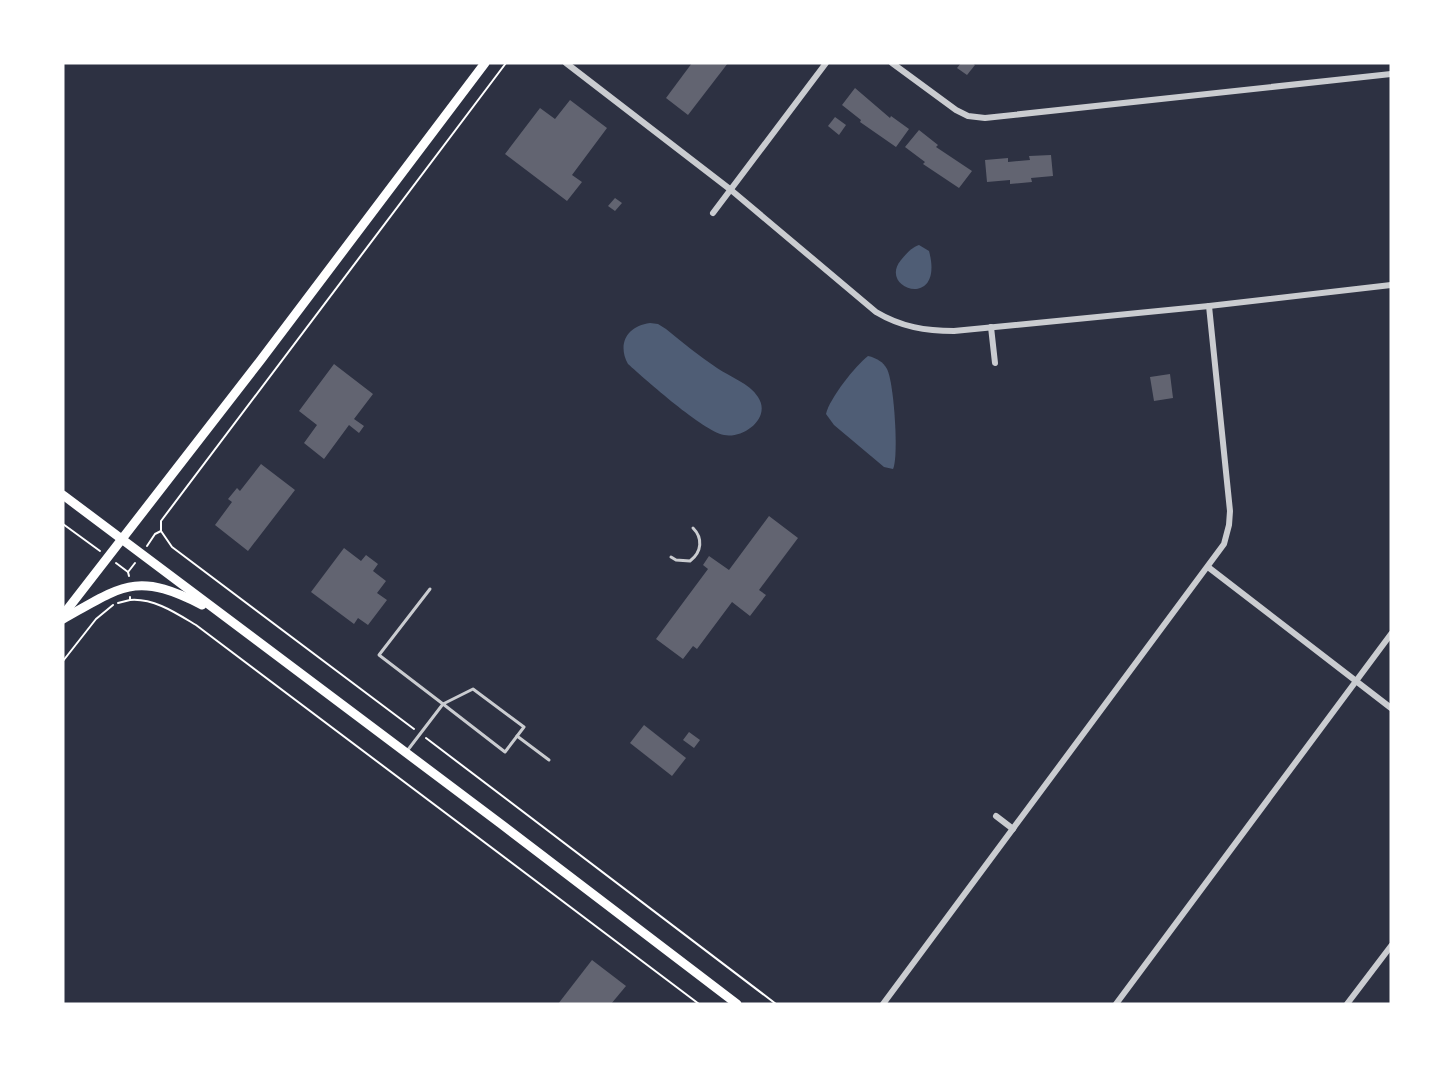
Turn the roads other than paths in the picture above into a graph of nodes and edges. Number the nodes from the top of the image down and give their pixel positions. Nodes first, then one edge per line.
1 (485, 63) edge
2 (566, 63) edge
3 (826, 63) edge
4 (892, 63) edge
5 (1391, 74) edge
6 (731, 190) junction
7 (713, 213) dead end
8 (1391, 285) edge
9 (1209, 306) junction
10 (991, 327) junction
11 (995, 363) dead end
12 (63, 495) edge
13 (693, 528) dead end
14 (121, 539) junction
15 (671, 557) dead end
16 (1208, 567) junction
17 (430, 589) dead end
18 (63, 617) edge
19 (226, 618) junction
20 (1391, 634) edge
21 (1355, 680) junction
22 (443, 704) junction
23 (1391, 708) edge
24 (517, 736) junction
25 (405, 753) junction
26 (549, 760) dead end
27 (996, 816) dead end
28 (1013, 829) junction
29 (1391, 946) edge
30 (736, 1004) edge
31 (883, 1004) edge
32 (1116, 1004) edge
33 (1347, 1004) edge

1 - 14 main road
2 - 6 street
3 - 6 street
4 - 5 street
6 - 7 street
6 - 10 street
8 - 9 street
9 - 10 street
9 - 16 street
10 - 11 street
12 - 14 main road
13 - 15 lane
14 - 18 main road
14 - 19 main road
16 - 21 street
16 - 28 street
17 - 22 lane
18 - 19 main road
19 - 25 main road
20 - 21 street
21 - 23 street
21 - 32 street
22 - 24 lane
22 - 24 lane
22 - 25 lane
24 - 26 lane
25 - 30 main road
27 - 28 street
28 - 31 street
29 - 33 street

